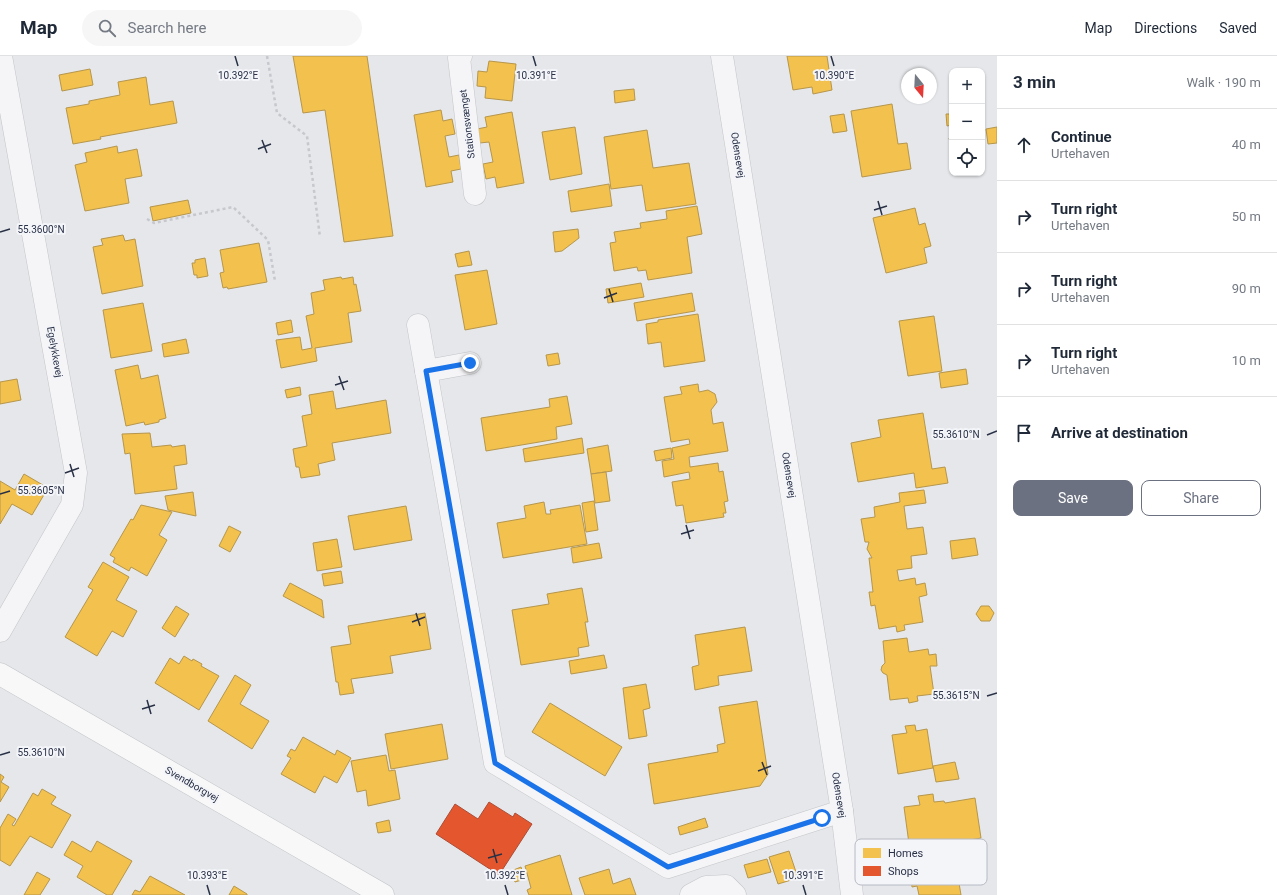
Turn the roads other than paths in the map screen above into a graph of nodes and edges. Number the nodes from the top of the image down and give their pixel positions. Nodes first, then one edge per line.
1 (1, 56) edge
2 (461, 56) edge
3 (722, 56) edge
4 (475, 194) dead end
5 (418, 325) dead end
6 (470, 363) dead end
7 (426, 371) junction
8 (0, 631) edge
9 (0, 674) edge
10 (842, 811) junction
11 (383, 895) edge
12 (691, 895) edge
13 (735, 895) edge
14 (852, 895) edge

1 - 8 street, Egelykkevej
2 - 4 street, Stationsvænget
3 - 10 street, Odensevej
5 - 7 street
6 - 7 street
7 - 10 street
9 - 11 main road, Svendborgvej
10 - 14 street, Odensevej
12 - 13 street

